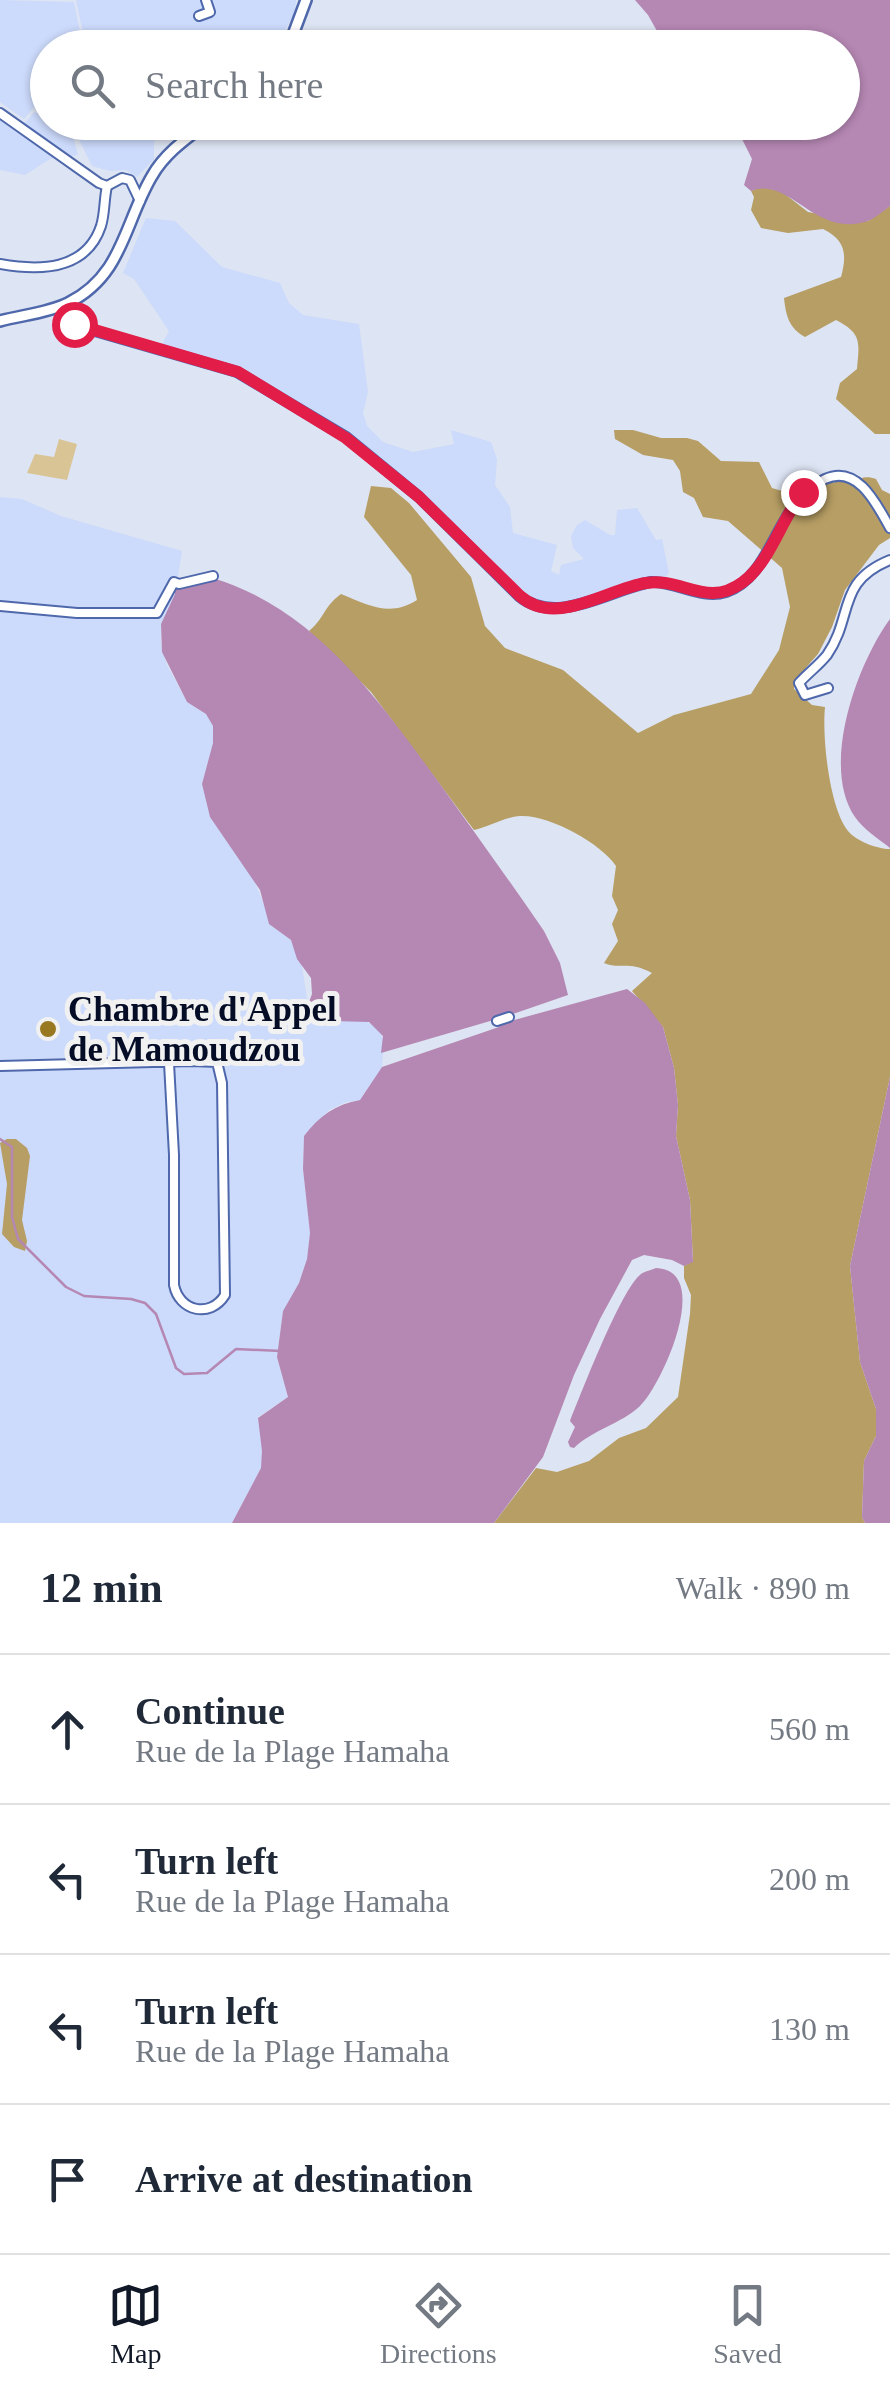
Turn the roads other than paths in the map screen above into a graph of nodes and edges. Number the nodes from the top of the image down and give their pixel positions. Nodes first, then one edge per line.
1 (206, 0) edge
2 (303, 0) edge
3 (199, 16) dead end
4 (295, 30) edge
5 (0, 113) edge
6 (30, 133) edge
7 (40, 140) edge
8 (187, 140) edge
9 (107, 186) junction
10 (140, 201) junction
11 (0, 264) edge
12 (58, 307) junction
13 (0, 321) edge
14 (890, 528) edge
15 (890, 553) edge
16 (213, 576) dead end
17 (0, 606) edge
18 (828, 688) dead end
19 (509, 1017) dead end
20 (497, 1021) dead end
21 (169, 1063) junction
22 (0, 1066) edge

1 - 3 street
2 - 4 main road
5 - 6 street
7 - 9 street
8 - 10 main road
9 - 10 street
9 - 11 street
10 - 12 main road
12 - 13 main road
12 - 14 street
15 - 18 street
16 - 17 street
19 - 20 street
21 - 21 street
21 - 22 street

